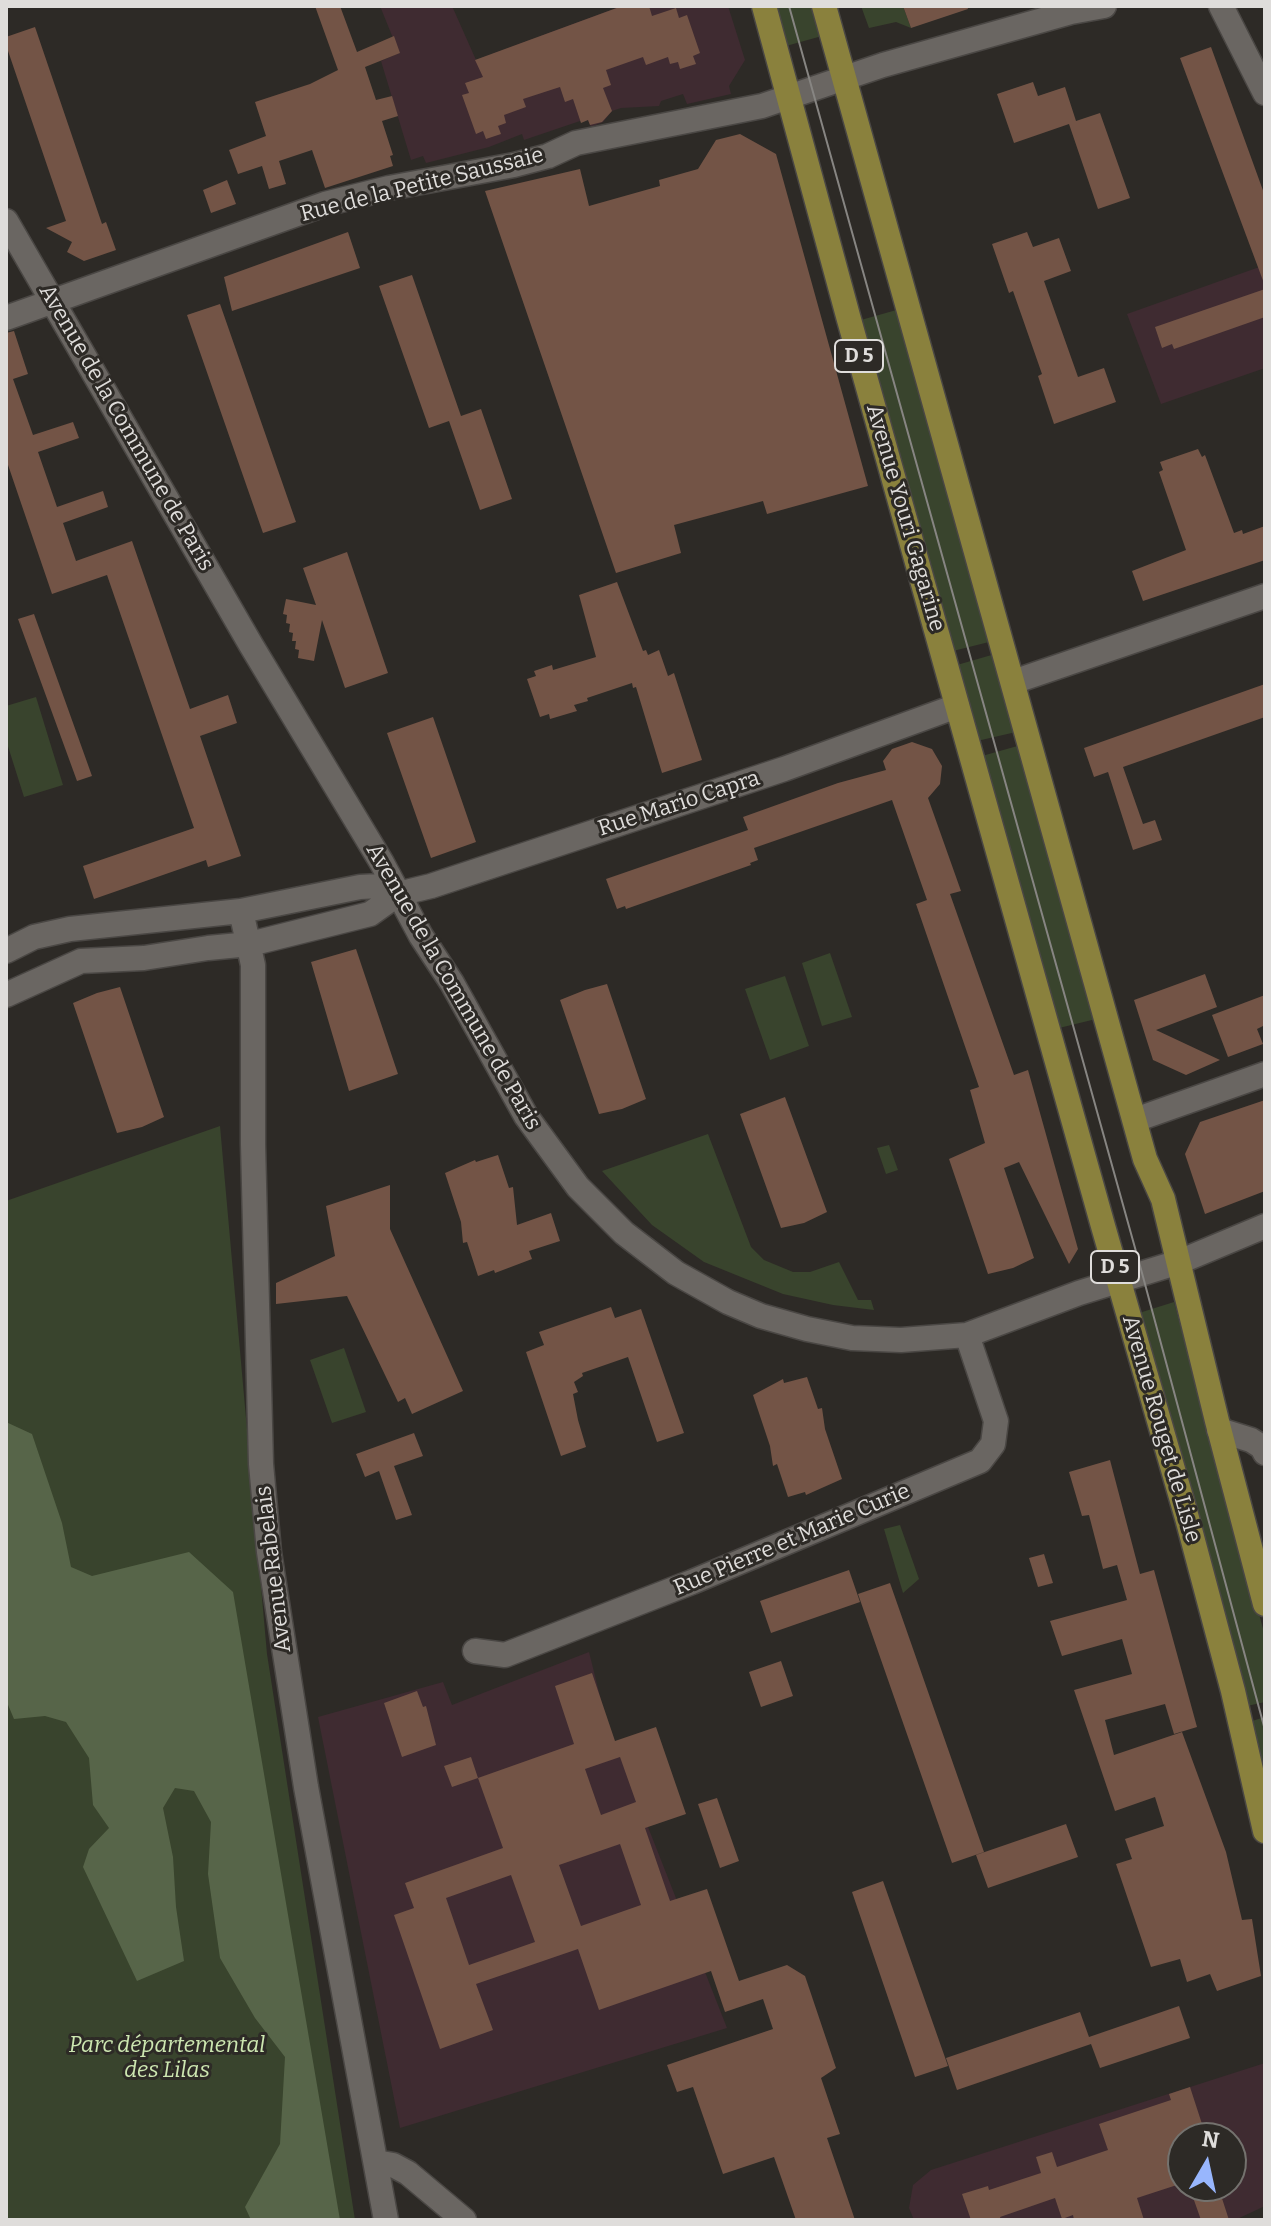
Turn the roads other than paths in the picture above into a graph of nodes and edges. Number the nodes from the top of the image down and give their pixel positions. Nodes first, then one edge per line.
1 (764, 6) edge
2 (824, 6) edge
3 (1104, 6) edge
4 (1221, 6) edge
5 (845, 78) junction
6 (1265, 93) edge
7 (789, 95) junction
8 (6, 221) edge
9 (53, 303) junction
10 (6, 318) edge
11 (1265, 596) edge
12 (1013, 682) junction
13 (957, 706) junction
14 (409, 892) junction
15 (241, 911) junction
16 (70, 929) junction
17 (250, 944) junction
18 (6, 951) edge
19 (81, 961) junction
20 (6, 995) edge
21 (1265, 1074) edge
22 (1135, 1120) junction
23 (1265, 1226) edge
24 (1179, 1262) junction
25 (1119, 1281) junction
26 (967, 1335) junction
27 (1219, 1430) junction
28 (1265, 1453) edge
29 (1265, 1604) edge
30 (475, 1651) dead end
31 (1265, 1831) edge
32 (376, 2162) junction
33 (386, 2220) edge
34 (464, 2220) edge

1 - 7 main road, Avenue Youri Gagarine / D 5
2 - 5 main road
3 - 5 street, Rue de la Petite Saussaie
4 - 6 street
5 - 7 street, Rue de la Petite Saussaie
5 - 12 main road
7 - 9 street, Rue de la Petite Saussaie
7 - 13 main road, Avenue Youri Gagarine / D 5
8 - 9 street, Avenue de la Commune de Paris
9 - 10 street, Rue de la Petite Saussaie
9 - 14 street, Avenue de la Commune de Paris
11 - 12 street
12 - 22 main road
13 - 14 street, Rue Mario Capra
13 - 25 main road, Avenue Rouget de Lisle / D 5
14 - 15 street, Rue Mario Capra
14 - 17 street, Rue Mario Capra
14 - 26 street, Avenue de la Commune de Paris
15 - 16 street, Rue Mario Capra
15 - 17 street, Avenue Rabelais
16 - 18 street, Rue Mario Capra
16 - 19 street
17 - 19 street, Rue Mario Capra
17 - 32 street, Avenue Rabelais
19 - 20 street, Rue Mario Capra
21 - 22 street
22 - 24 main road
23 - 24 street, Avenue de la Commune de Paris
24 - 25 street, Avenue de la Commune de Paris
24 - 27 main road
25 - 26 street, Avenue de la Commune de Paris
25 - 31 main road, Avenue Rouget de Lisle / D 5
26 - 30 street, Rue Pierre et Marie Curie
27 - 28 street
27 - 29 main road
32 - 33 street, Avenue Rabelais
32 - 34 street

